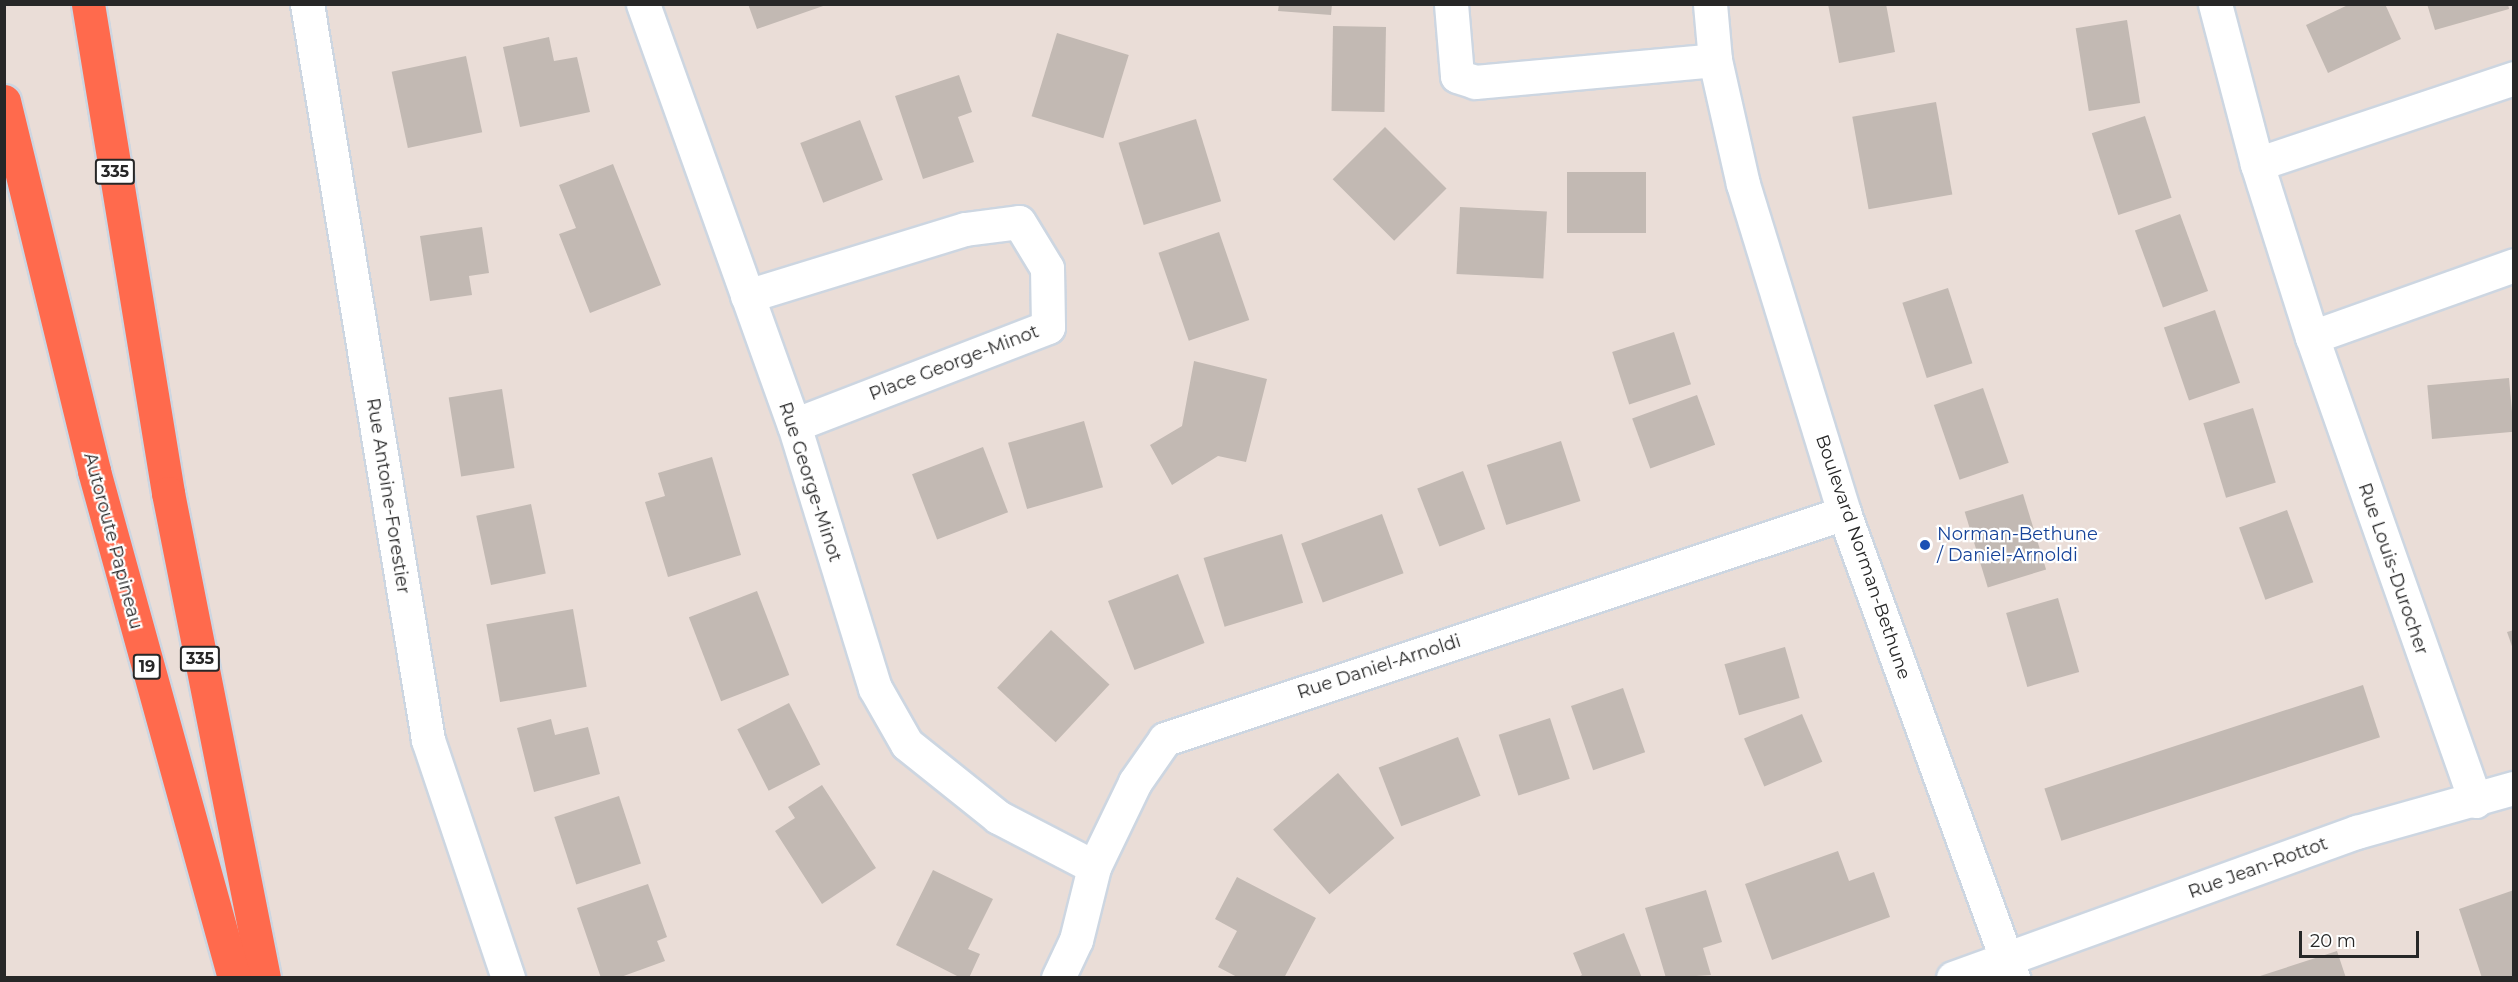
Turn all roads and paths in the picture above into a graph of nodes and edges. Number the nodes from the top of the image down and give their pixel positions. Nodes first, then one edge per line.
1 (88, 4) edge
2 (307, 4) edge
3 (643, 4) edge
4 (1451, 4) edge
5 (1710, 4) edge
6 (2215, 4) edge
7 (1715, 60) junction
8 (2514, 78) edge
9 (4, 101) edge
10 (2257, 164) junction
11 (2514, 265) edge
12 (747, 296) junction
13 (2312, 337) junction
14 (794, 425) junction
15 (1844, 513) junction
16 (2514, 788) edge
17 (2475, 801) junction
18 (1094, 867) junction
19 (2010, 968) edge
20 (234, 978) edge
21 (264, 978) edge
22 (508, 978) edge
23 (1058, 978) edge
24 (1953, 978) edge

1 - 21 highway, 335
2 - 22 street, Rue Antoine-Forestier
3 - 12 street, Rue George-Minot
4 - 7 street
5 - 7 street, Boulevard Norman-Bethune
6 - 10 street, Rue Louis-Durocher
7 - 15 street, Boulevard Norman-Bethune
8 - 10 street
9 - 20 highway, Autoroute Papineau / 19
10 - 13 street, Rue Louis-Durocher
11 - 13 street
12 - 14 street, Rue George-Minot
12 - 14 street, Place George-Minot
13 - 17 street, Rue Louis-Durocher
14 - 18 street, Rue George-Minot
15 - 18 street, Rue Daniel-Arnoldi
15 - 19 street, Boulevard Norman-Bethune
16 - 17 street, Rue Jean-Rottot
17 - 19 street, Rue Jean-Rottot
18 - 23 street, Rue Daniel-Arnoldi
19 - 24 street

